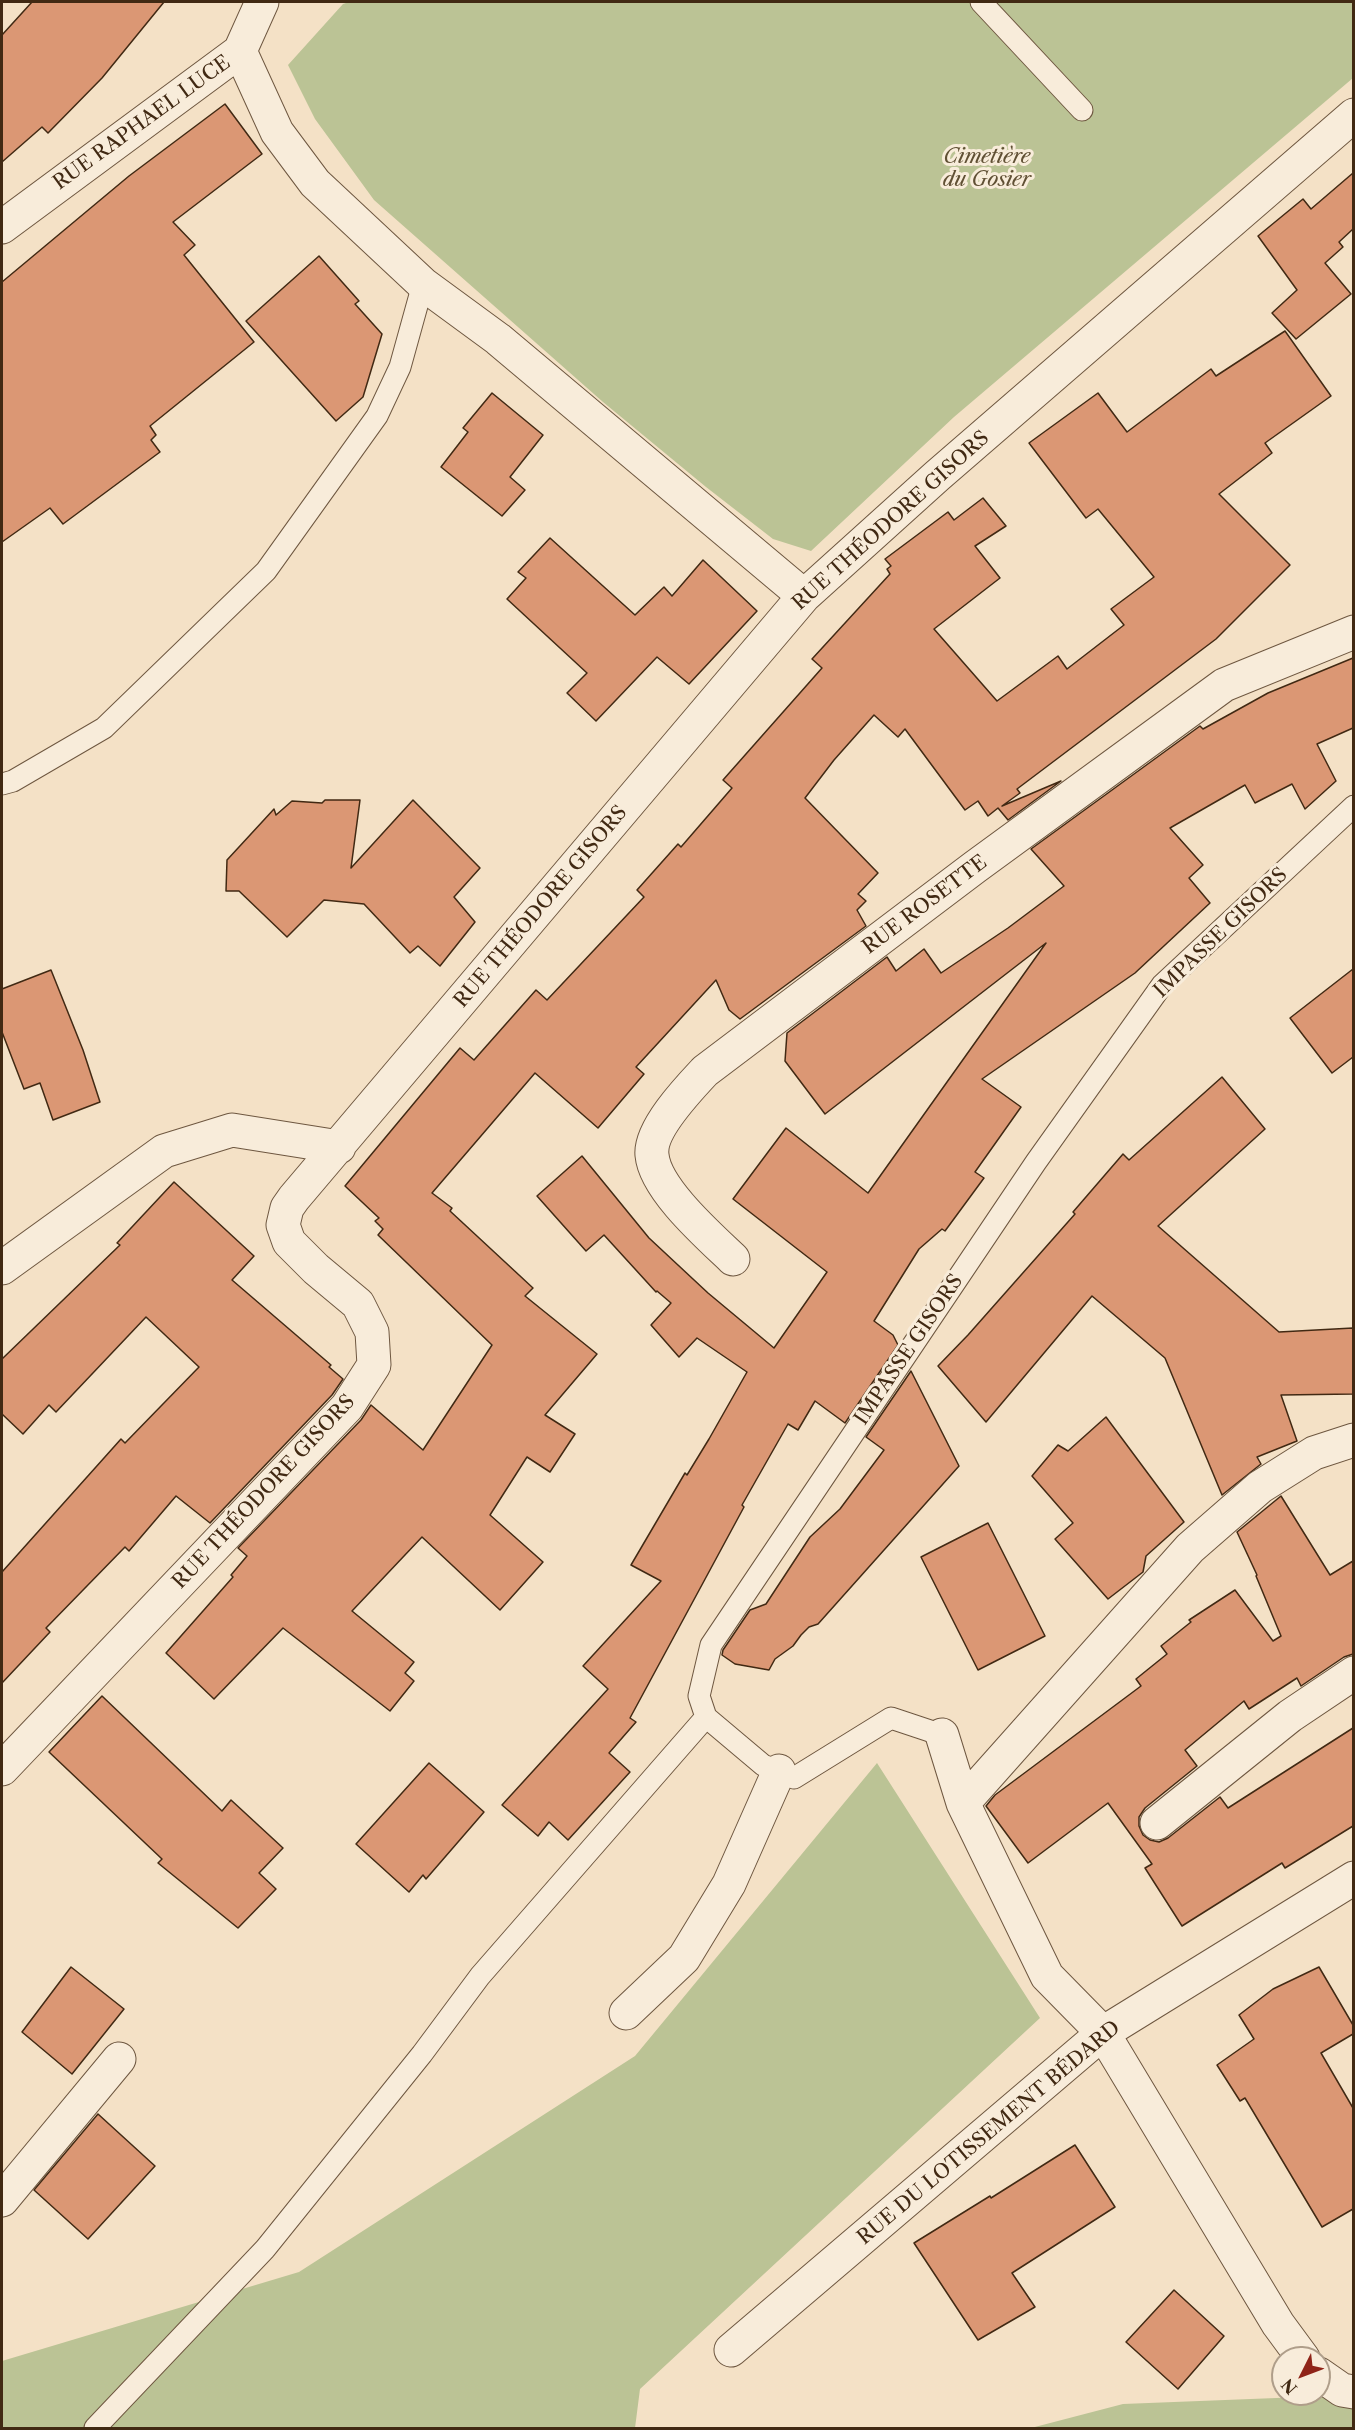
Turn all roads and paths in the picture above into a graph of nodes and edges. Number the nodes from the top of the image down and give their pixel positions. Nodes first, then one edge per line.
1 (262, 2) edge
2 (981, 2) edge
3 (240, 51) junction
4 (1082, 110) dead end
5 (1353, 115) edge
6 (2, 226) edge
7 (423, 284) junction
8 (804, 596) junction
9 (1353, 632) edge
10 (2, 784) edge
11 (1353, 806) edge
12 (339, 1147) junction
13 (733, 1259) dead end
14 (2, 1268) edge
15 (1353, 1440) edge
16 (1353, 1673) edge
17 (706, 1717) junction
18 (942, 1735) joint
19 (2, 1769) edge
20 (779, 1771) junction
21 (963, 1803) junction
22 (1157, 1823) dead end
23 (1353, 1878) edge
24 (626, 2013) dead end
25 (1103, 2033) junction
26 (119, 2059) dead end
27 (2, 2200) edge
28 (1294, 2346) edge
29 (731, 2350) dead end
30 (1331, 2382) edge
31 (1353, 2392) edge
32 (95, 2428) edge

1 - 3 street, RUE RAPHAEL LUCE
2 - 4 lane
3 - 6 street, RUE RAPHAEL LUCE
3 - 7 street
5 - 8 street, RUE THÉODORE GISORS
7 - 8 street
7 - 10 lane
8 - 12 street, RUE THÉODORE GISORS
9 - 13 street, RUE ROSETTE
11 - 17 lane, IMPASSE GISORS
12 - 14 street
12 - 19 street, RUE THÉODORE GISORS
15 - 21 street
16 - 22 street
17 - 20 lane
17 - 32 lane
18 - 20 lane
18 - 21 street
20 - 24 street
21 - 25 street
23 - 25 street, RUE DU LOTISSEMENT BÉDARD
25 - 28 street
25 - 29 street, RUE DU LOTISSEMENT BÉDARD
26 - 27 street
30 - 31 street

